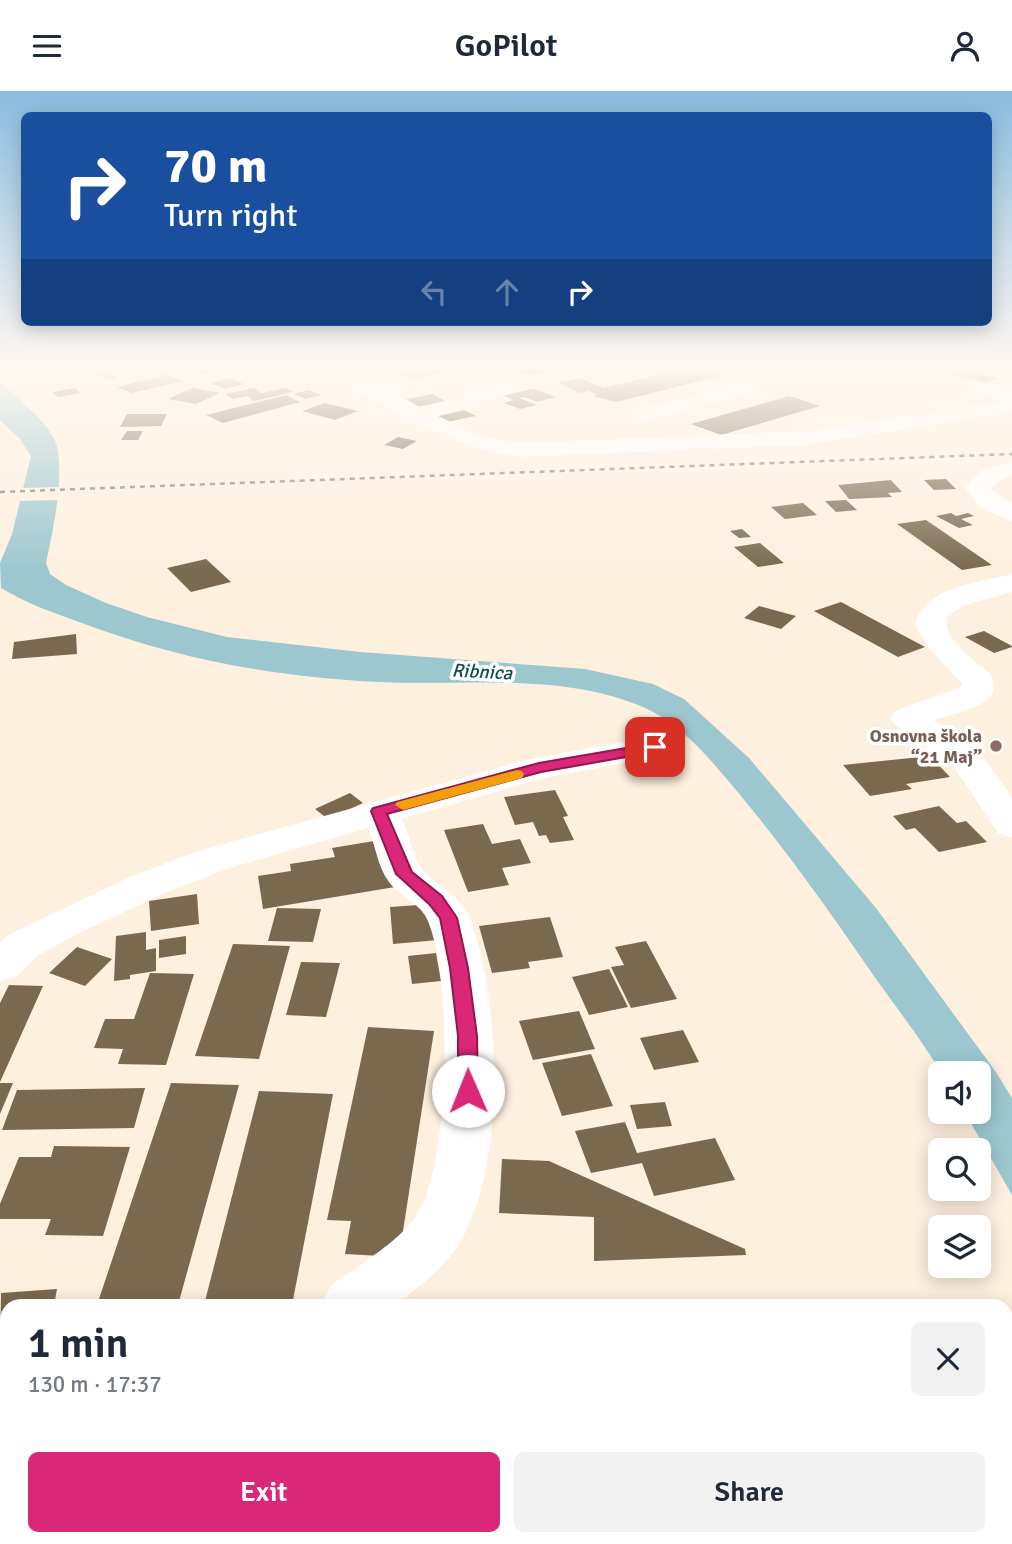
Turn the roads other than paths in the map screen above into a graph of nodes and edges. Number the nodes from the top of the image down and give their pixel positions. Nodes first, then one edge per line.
1 (464, 435) edge
2 (832, 435) edge
3 (1012, 468) edge
4 (1012, 514) edge
5 (1012, 583) edge
6 (655, 747) dead end
7 (379, 811) junction
8 (1012, 825) edge
9 (0, 967) edge
10 (360, 1299) edge

1 - 2 street
3 - 4 street
5 - 8 street
6 - 7 street
7 - 9 street
7 - 10 street

